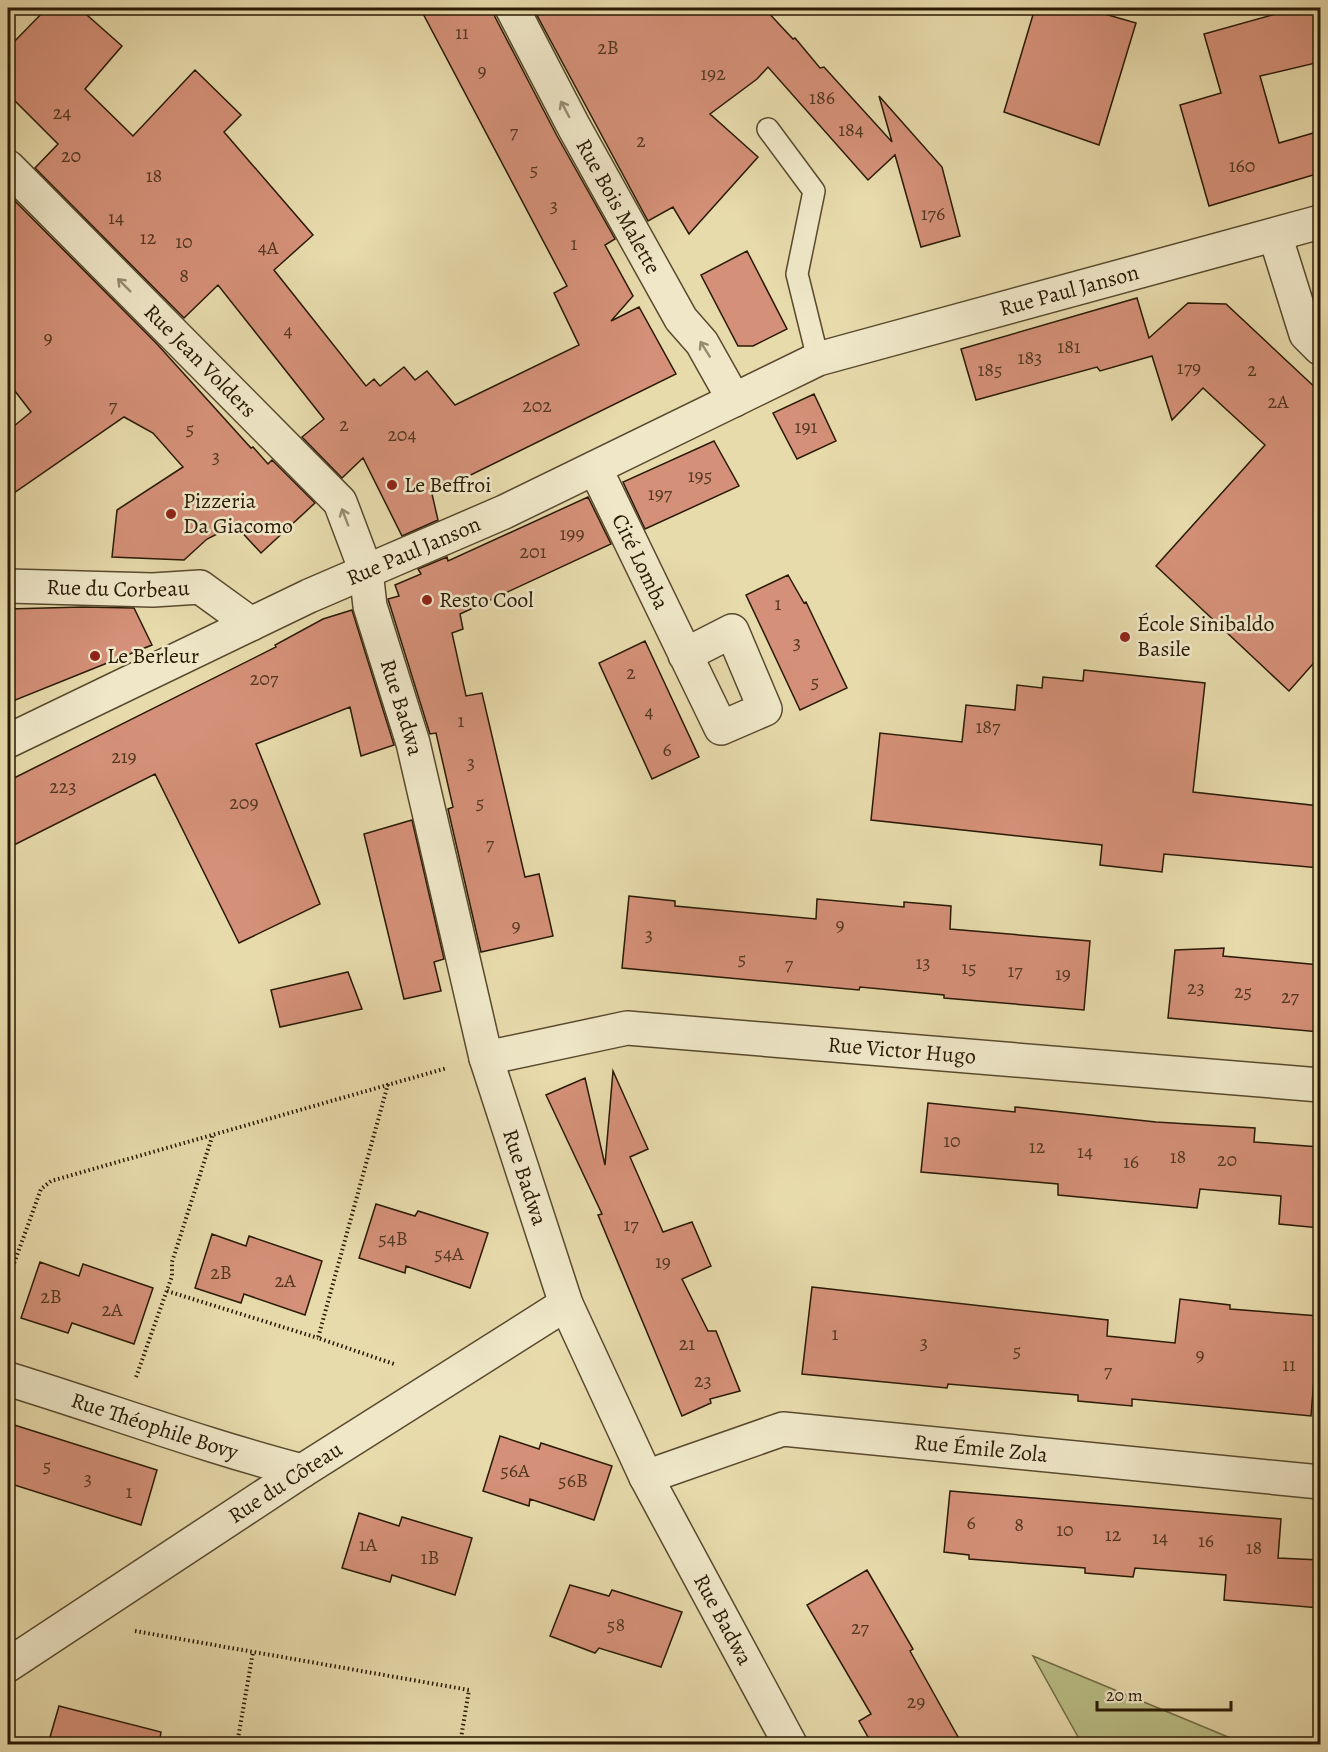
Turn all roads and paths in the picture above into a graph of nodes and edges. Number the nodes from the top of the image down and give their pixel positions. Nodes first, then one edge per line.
1 (512, 8) edge
2 (768, 129) dead end
3 (8, 167) edge
4 (1320, 222) edge
5 (1275, 235) junction
6 (1320, 348) edge
7 (818, 358) junction
8 (734, 400) junction
9 (595, 468) junction
10 (366, 571) junction
11 (8, 586) edge
12 (251, 624) junction
13 (685, 655) dead end
14 (8, 741) edge
15 (486, 1058) junction
16 (388, 1084) junction
17 (1320, 1085) edge
18 (213, 1134) junction
19 (8, 1280) edge
20 (167, 1291) junction
21 (566, 1304) junction
22 (318, 1338) junction
23 (141, 1361) dead end
24 (8, 1379) edge
25 (444, 1381) junction
26 (302, 1471) junction
27 (646, 1477) junction
28 (1320, 1482) edge
29 (75, 1620) junction
30 (253, 1652) junction
31 (8, 1665) edge
32 (237, 1744) edge
33 (460, 1744) edge
34 (790, 1744) edge

8 -> 1 street, Rue Bois Malette
2 - 7 lane
10 -> 3 street, Rue Jean Volders
4 - 5 street, Rue Paul Janson
5 - 6 street
5 - 7 street, Rue Paul Janson
7 - 8 street, Rue Paul Janson
8 - 9 street, Rue Paul Janson
9 - 10 street, Rue Paul Janson
9 - 13 street, Cité Lomba
10 - 12 street, Rue Paul Janson
10 - 15 street, Rue Badwa
11 - 12 street, Rue du Corbeau
12 - 14 street, Rue Paul Janson
15 - 16 path
15 - 17 street, Rue Victor Hugo
15 - 21 street, Rue Badwa
16 - 18 path
16 - 22 path
18 - 19 path
18 - 20 path
20 - 22 path
20 - 23 path
21 - 25 street, Rue du Côteau
21 - 27 street, Rue Badwa
22 - 25 path
24 - 26 street, Rue Théophile Bovy
25 - 26 street, Rue du Côteau
26 - 29 street, Rue du Côteau
27 - 28 street, Rue Émile Zola
27 - 34 street, Rue Badwa
29 - 30 path
29 - 31 street, Rue du Côteau
30 - 32 path
30 - 33 path

